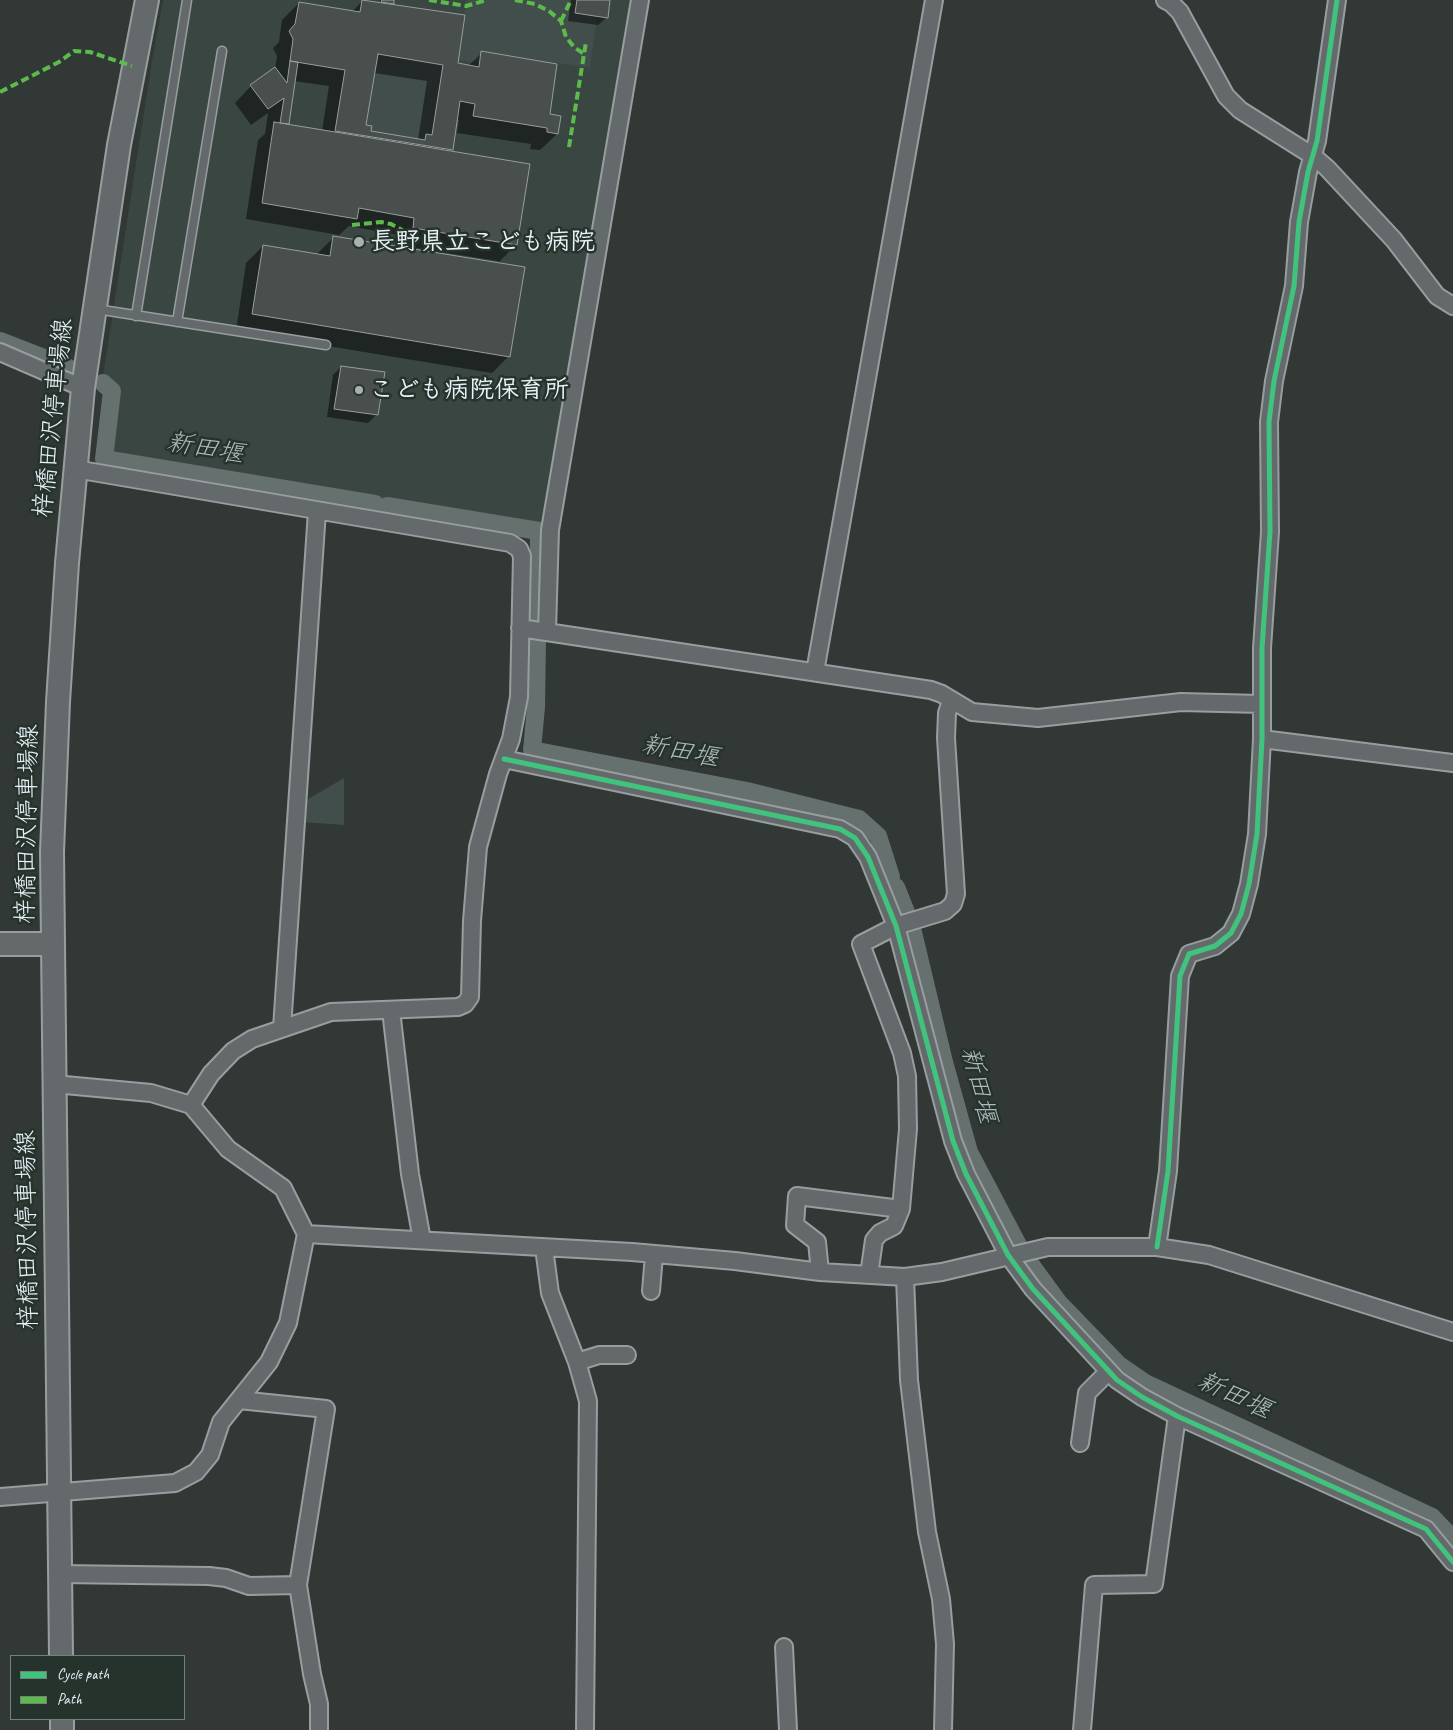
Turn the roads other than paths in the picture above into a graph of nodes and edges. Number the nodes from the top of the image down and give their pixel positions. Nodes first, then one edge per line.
1 (147, 0) edge
2 (187, 0) edge
3 (640, 0) edge
4 (934, 0) edge
5 (1165, 0) edge
6 (1337, 0) edge
7 (222, 51) dead end
8 (1313, 156) junction
9 (1453, 306) edge
10 (94, 309) junction
11 (136, 316) junction
12 (177, 322) junction
13 (326, 345) dead end
14 (0, 352) edge
15 (83, 388) junction
16 (75, 469) junction
17 (317, 511) junction
18 (520, 628) junction
19 (547, 631) junction
20 (815, 672) junction
21 (951, 701) junction
22 (1261, 704) junction
23 (1262, 739) junction
24 (504, 759) junction
25 (1453, 763) edge
26 (896, 926) junction
27 (0, 944) edge
28 (52, 944) junction
29 (391, 1010) junction
30 (282, 1028) junction
31 (54, 1084) junction
32 (191, 1105) junction
33 (901, 1209) junction
34 (306, 1234) junction
35 (422, 1240) junction
36 (1157, 1247) junction
37 (544, 1248) junction
38 (654, 1255) junction
39 (1008, 1255) junction
40 (820, 1272) junction
41 (869, 1275) junction
42 (905, 1277) junction
43 (651, 1291) dead end
44 (1453, 1332) edge
45 (627, 1355) dead end
46 (577, 1362) junction
47 (1109, 1371) junction
48 (238, 1400) junction
49 (1177, 1416) junction
50 (1080, 1443) dead end
51 (60, 1494) junction
52 (0, 1497) edge
53 (1453, 1562) edge
54 (60, 1574) junction
55 (298, 1585) junction
56 (784, 1647) dead end
57 (61, 1655) edge
58 (319, 1730) edge
59 (585, 1730) edge
60 (788, 1730) edge
61 (943, 1730) edge
62 (1082, 1730) edge

1 - 10 main road, 梓橋田沢停車場線
2 - 11 lane
3 - 19 street
4 - 20 street
5 - 8 street
6 - 8 street
7 - 12 lane
8 - 9 street
8 - 22 street
10 - 11 lane
10 - 15 main road, 梓橋田沢停車場線
11 - 12 lane
12 - 13 lane
14 - 15 street
15 - 16 main road, 梓橋田沢停車場線
16 - 17 street
16 - 28 main road, 梓橋田沢停車場線
17 - 18 street
17 - 30 street
18 - 19 street
18 - 24 street
19 - 20 street
20 - 21 street
21 - 22 street
21 - 26 street
22 - 23 street
23 - 25 street
23 - 36 street
24 - 26 street
24 - 29 street
26 - 33 street
26 - 39 street
27 - 28 main road
28 - 31 main road, 梓橋田沢停車場線
29 - 30 street
29 - 35 street
30 - 32 street
31 - 32 street
31 - 51 main road, 梓橋田沢停車場線
32 - 34 street
33 - 40 street
33 - 41 street
34 - 35 street
34 - 48 street
35 - 37 street
36 - 39 street
36 - 44 street
37 - 38 street
37 - 46 street
38 - 40 street
38 - 43 street
39 - 42 street
39 - 47 street
40 - 41 street
41 - 42 street
42 - 61 street
45 - 46 street
46 - 59 street
47 - 49 street
47 - 50 street
48 - 51 street
48 - 55 street
49 - 53 street
49 - 62 street
51 - 52 street
51 - 54 main road, 梓橋田沢停車場線
54 - 55 street
54 - 57 main road, 梓橋田沢停車場線
55 - 58 street
56 - 60 street

